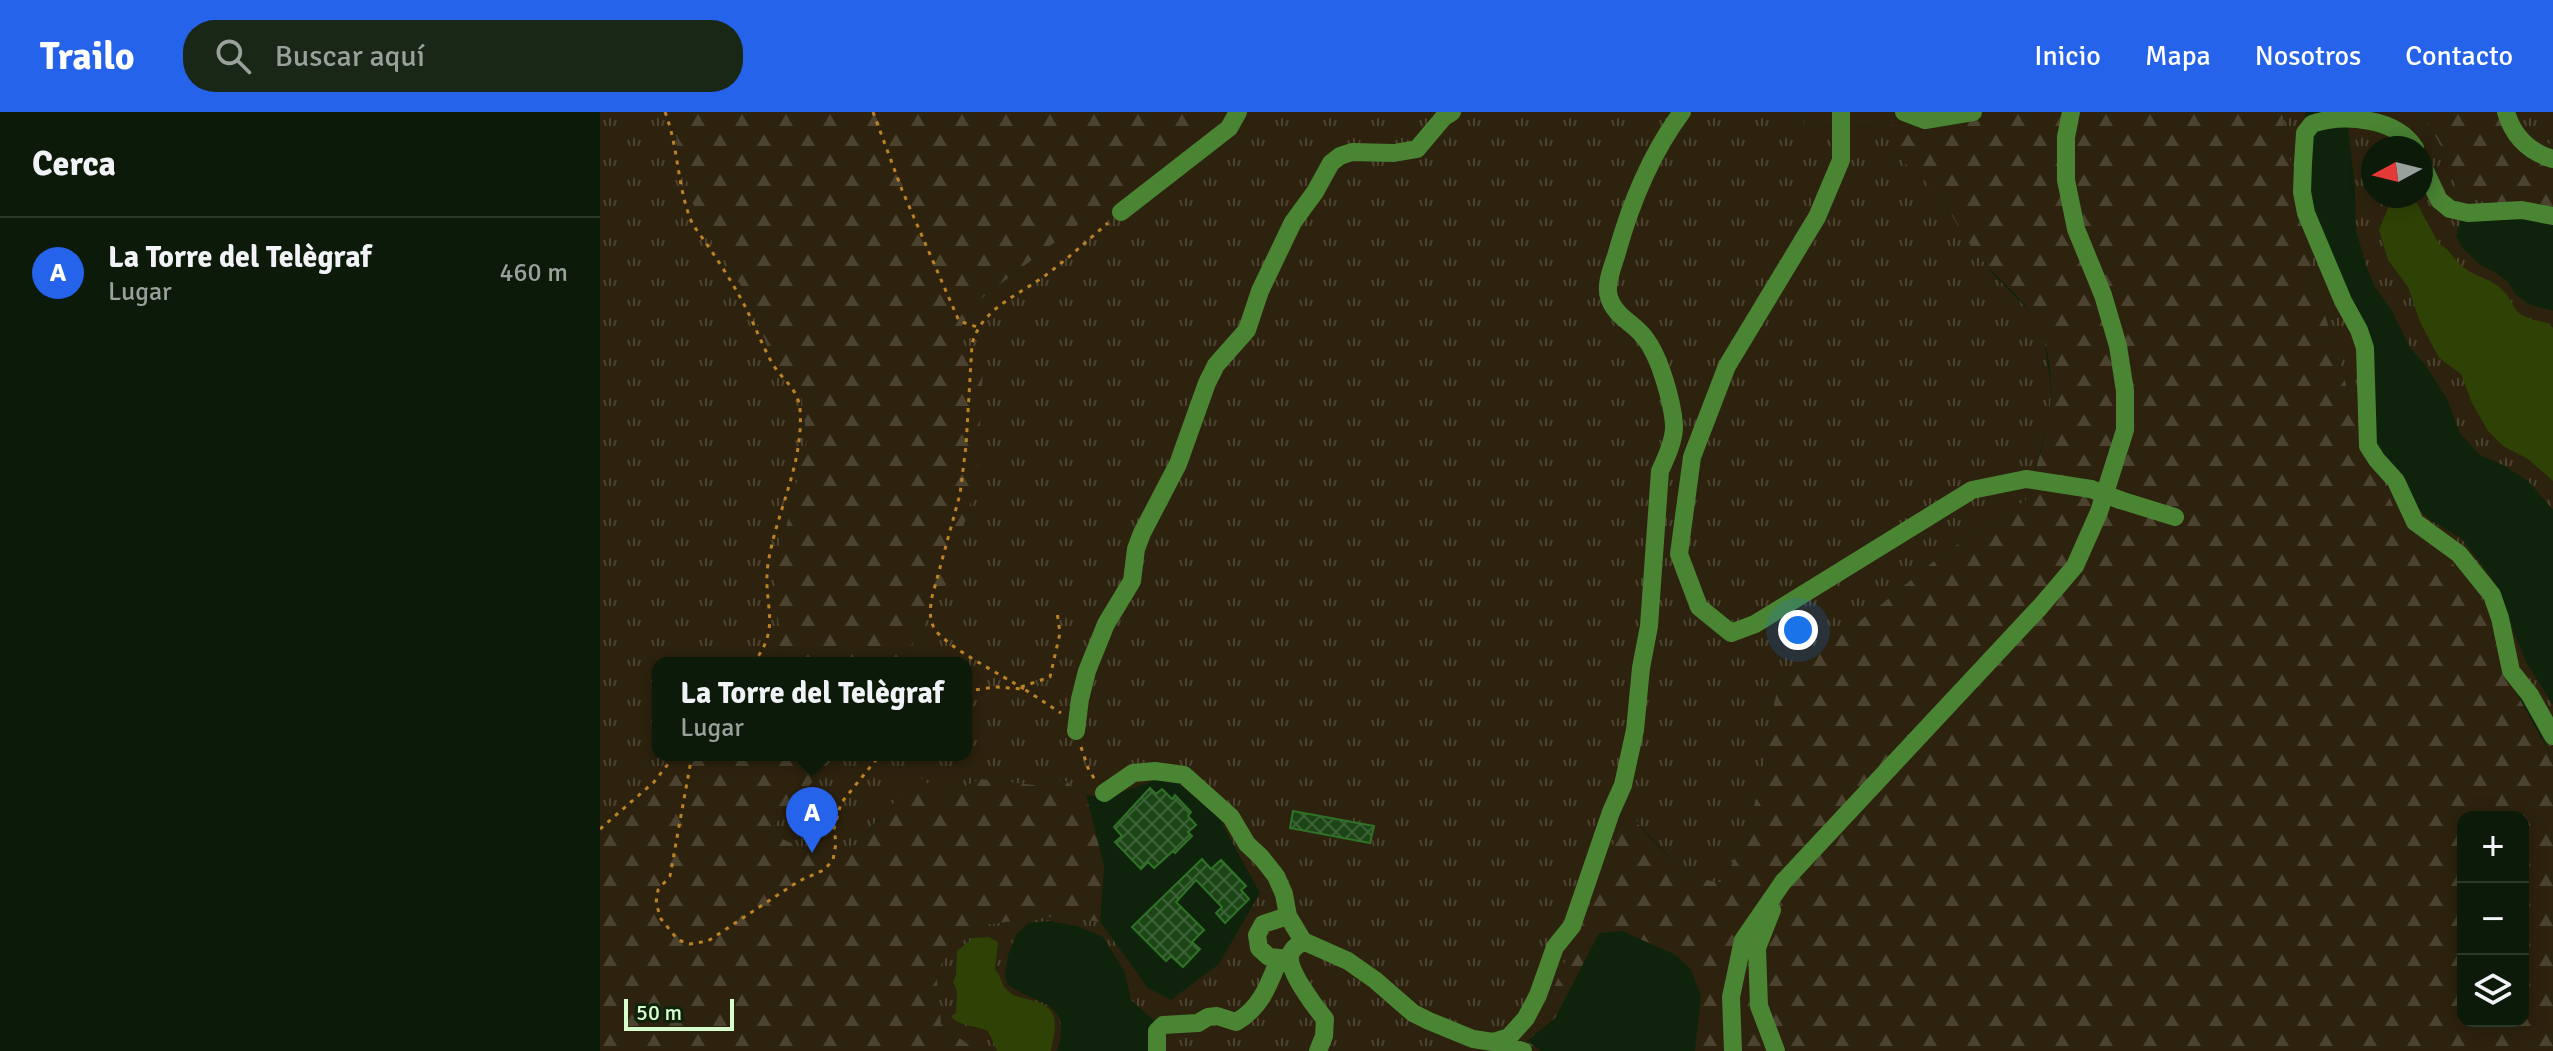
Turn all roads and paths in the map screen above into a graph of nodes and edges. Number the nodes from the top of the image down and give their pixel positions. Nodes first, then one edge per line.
1 (665, 112) edge
2 (873, 112) edge
3 (1238, 112) edge
4 (1452, 112) edge
5 (1682, 112) edge
6 (1841, 112) edge
7 (1904, 112) edge
8 (1973, 112) edge
9 (2071, 112) edge
10 (2506, 112) edge
11 (2407, 136) edge
12 (2553, 159) edge
13 (2433, 187) edge
14 (1121, 212) joint
15 (2553, 216) edge
16 (977, 327) junction
17 (2175, 517) dead end
18 (1057, 612) dead end
19 (758, 657) edge
20 (972, 657) edge
21 (972, 657) edge
22 (1023, 688) junction
23 (972, 690) edge
24 (1076, 731) junction
25 (2553, 736) edge
26 (670, 761) edge
27 (691, 761) edge
28 (875, 761) edge
29 (1104, 793) joint
30 (600, 829) edge
31 (1783, 882) junction
32 (1288, 916) junction
33 (1303, 941) junction
34 (1284, 959) junction
35 (1493, 1042) junction
36 (1157, 1051) edge
37 (1318, 1051) edge
38 (1523, 1051) edge
39 (1733, 1051) edge
40 (1776, 1051) edge

1 - 19 path
2 - 16 path
3 - 14 lane
4 - 24 lane
5 - 35 lane
6 - 17 lane, bridge
7 - 8 lane
9 - 31 lane
10 - 12 lane
11 - 25 lane
13 - 15 lane
14 - 16 path
16 - 21 path
18 - 22 path
20 - 22 path
22 - 23 path
22 - 24 path
24 - 29 path
26 - 30 path
27 - 28 path
29 - 32 lane
31 - 39 lane
31 - 40 lane
32 - 33 lane
32 - 34 lane
33 - 34 lane
33 - 35 lane
34 - 36 lane
34 - 37 lane
35 - 38 lane

